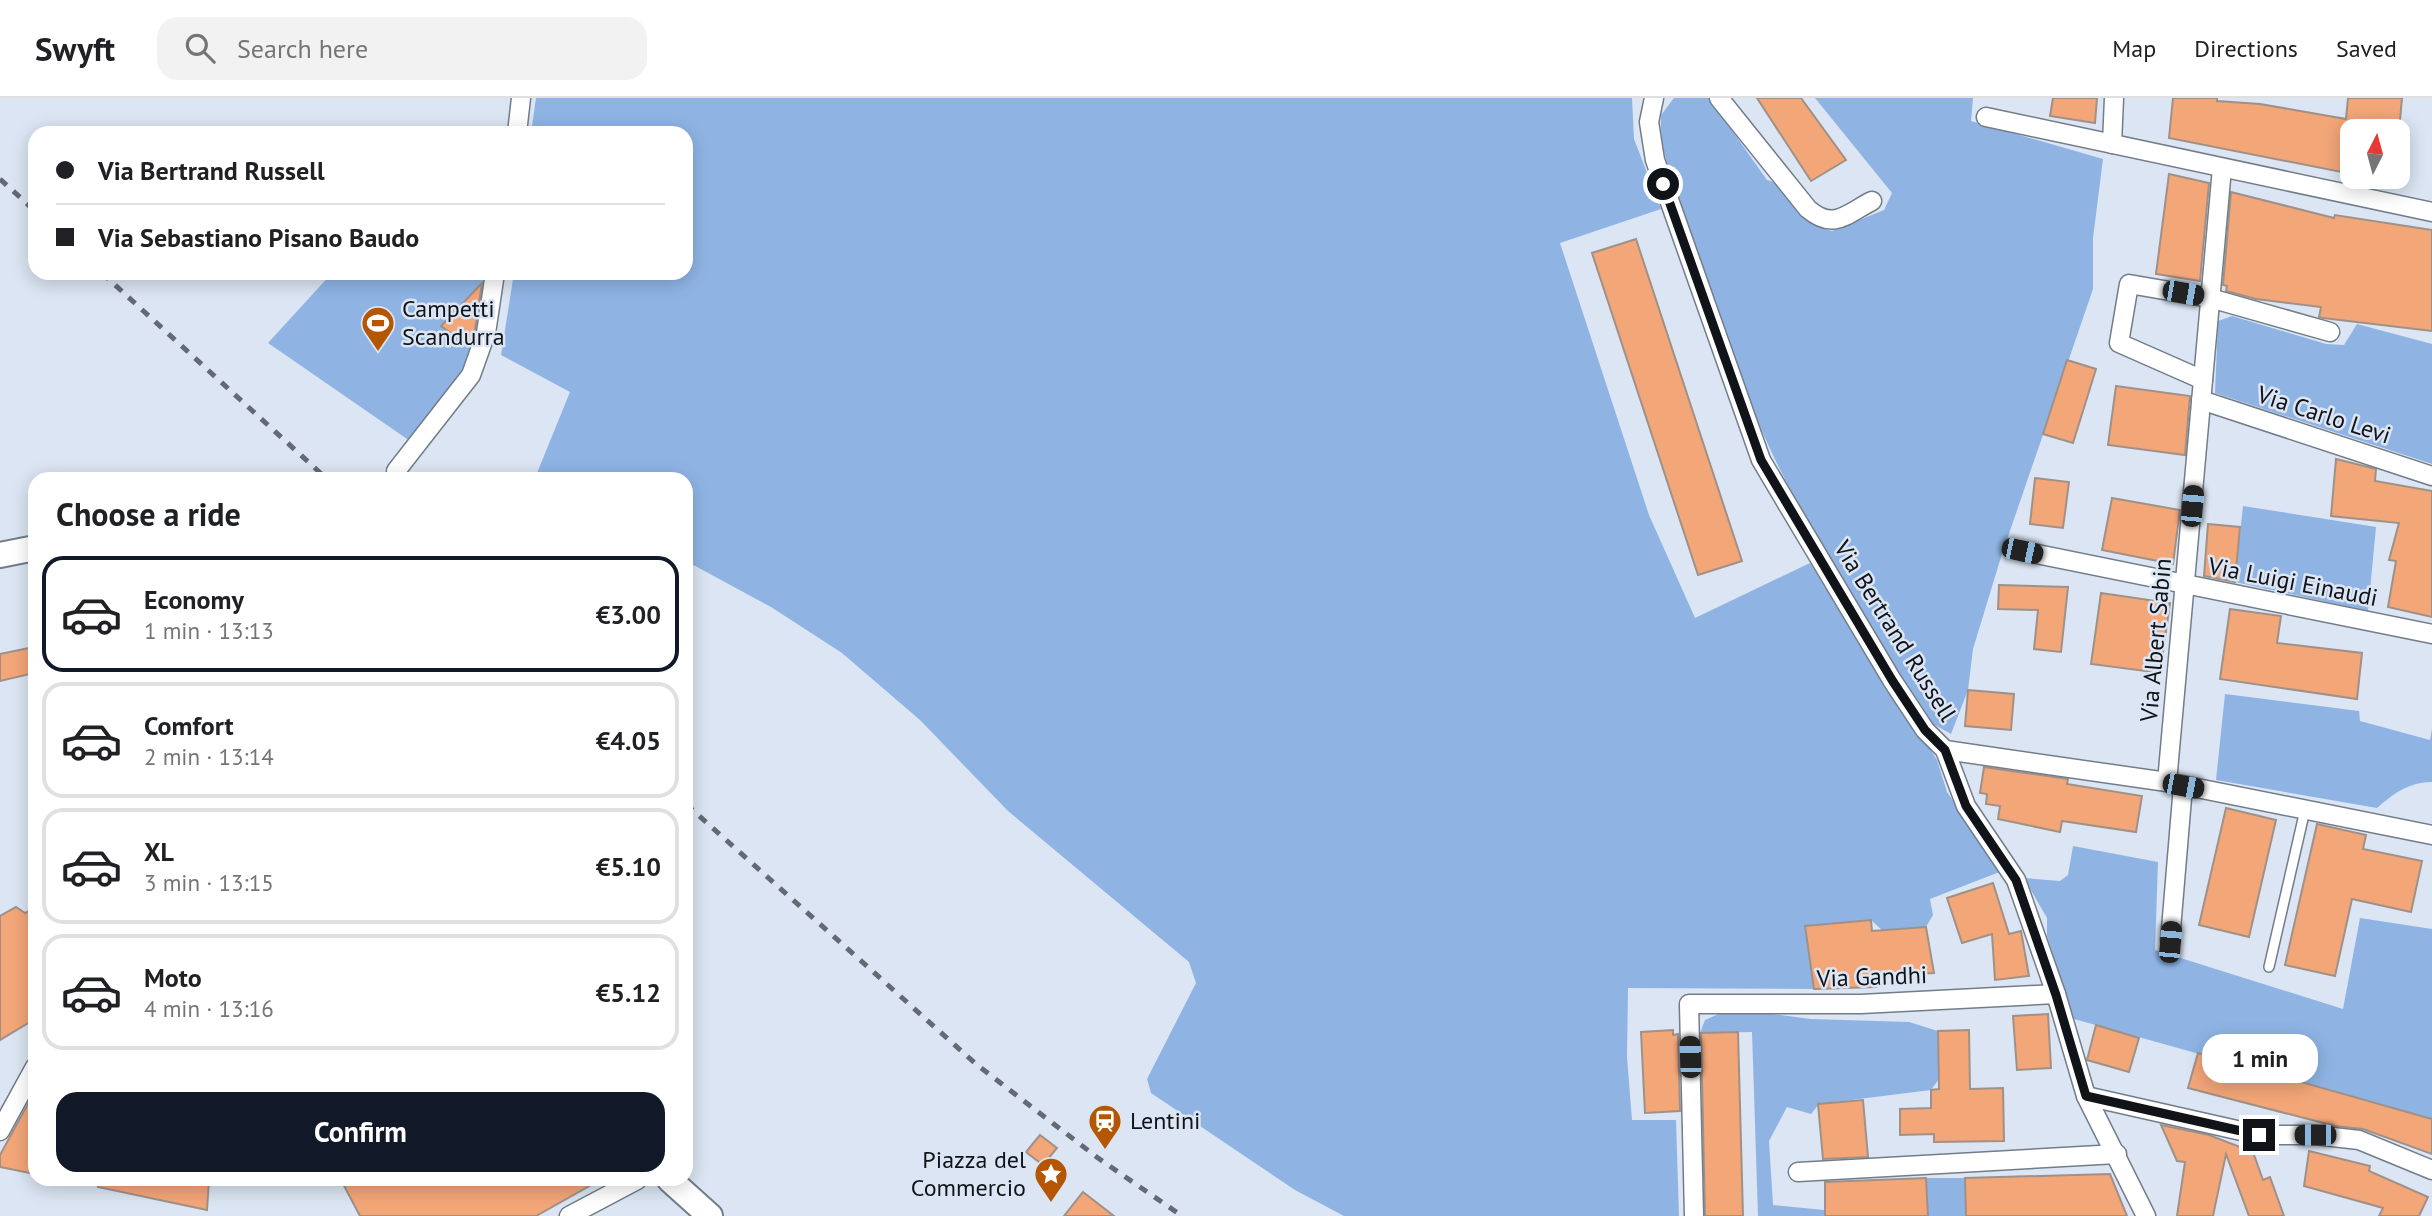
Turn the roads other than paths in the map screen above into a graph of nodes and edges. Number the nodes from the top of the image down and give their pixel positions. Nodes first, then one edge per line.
1 (521, 98) edge
2 (1654, 98) edge
3 (1719, 98) edge
4 (2114, 98) edge
5 (1986, 117) dead end
6 (518, 126) edge
7 (2112, 144) junction
8 (2222, 168) junction
9 (1872, 201) dead end
10 (2432, 212) edge
11 (494, 280) edge
12 (2210, 298) junction
13 (2330, 332) dead end
14 (2203, 380) junction
15 (2201, 400) junction
16 (396, 471) dead end
17 (2432, 475) edge
18 (28, 549) edge
19 (2022, 551) dead end
20 (0, 555) edge
21 (2185, 586) junction
22 (2432, 634) edge
23 (1945, 750) junction
24 (2175, 784) junction
25 (2305, 810) junction
26 (2432, 835) edge
27 (2170, 942) dead end
28 (2269, 967) dead end
29 (2056, 995) junction
30 (28, 1079) edge
31 (2086, 1096) junction
32 (0, 1131) edge
33 (2117, 1154) junction
34 (2432, 1170) edge
35 (1798, 1172) dead end
36 (626, 1186) edge
37 (677, 1186) edge
38 (569, 1216) edge
39 (710, 1216) edge
40 (1694, 1216) edge
41 (2147, 1216) edge

1 - 6 street
2 - 23 street, Via Bertrand Russell
3 - 9 street
4 - 7 street
5 - 7 street
7 - 8 street
8 - 10 street
8 - 12 street, Via Albert Sabin
11 - 16 street
12 - 13 street
12 - 14 street, Via Albert Sabin
12 - 14 street
14 - 15 street, Via Albert Sabin
15 - 17 street, Via Carlo Levi
15 - 21 street, Via Albert Sabin
18 - 20 main road
19 - 21 street, Via Luigi Einaudi
21 - 22 street, Via Luigi Einaudi
21 - 24 street, Via Albert Sabin
23 - 24 street
23 - 29 street, Via Bertrand Russell
24 - 25 street
24 - 27 street, Via Albert Sabin
25 - 26 street
25 - 28 lane
29 - 31 street, Via Bertrand Russell
29 - 40 street, Via Gandhi
30 - 32 street
31 - 33 street, Via Bertrand Russell
31 - 34 street
33 - 35 street
33 - 41 street, Via Bertrand Russell
36 - 38 street
37 - 39 main road

